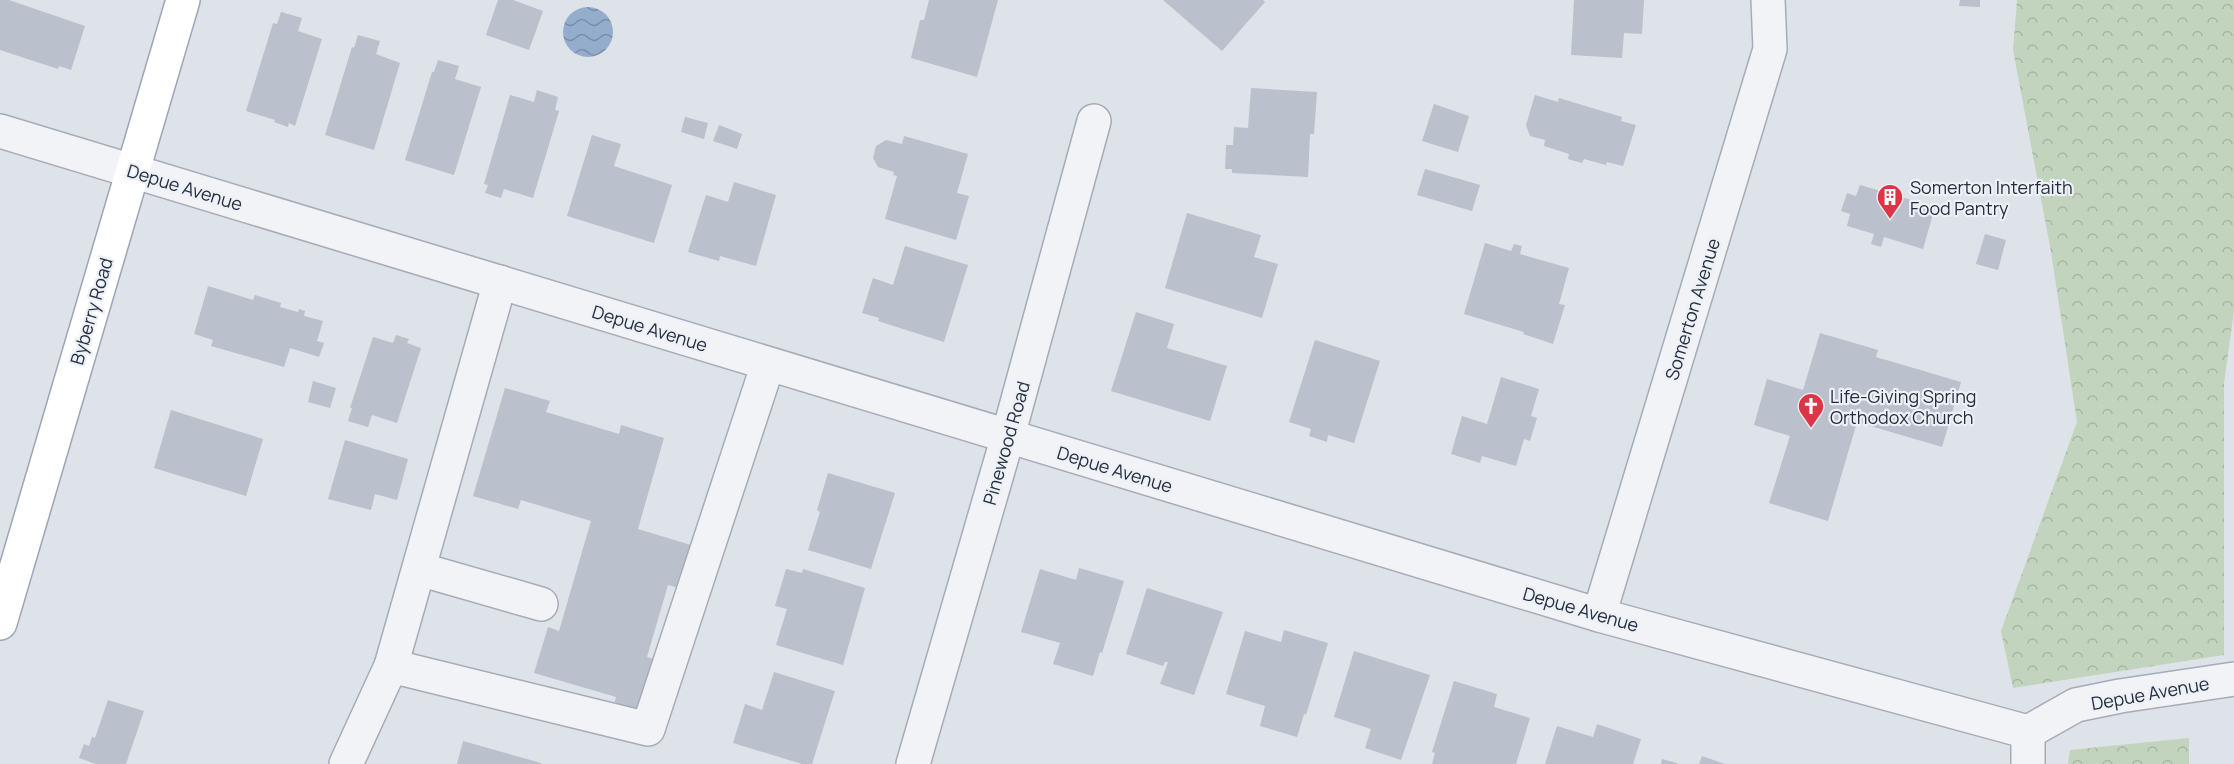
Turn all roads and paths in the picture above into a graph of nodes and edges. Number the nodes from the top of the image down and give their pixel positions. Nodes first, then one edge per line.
1 (183, 0) edge
2 (1768, 0) edge
3 (1094, 121) dead end
4 (0, 131) edge
5 (132, 171) junction
6 (500, 282) junction
7 (768, 364) junction
8 (1008, 436) junction
9 (418, 569) junction
10 (541, 604) dead end
11 (1599, 615) junction
12 (0, 623) edge
13 (391, 666) junction
14 (2234, 679) edge
15 (2028, 732) junction
16 (346, 764) edge
17 (913, 764) edge
18 (2028, 764) edge

1 - 5 main road, Byberry Road
2 - 11 street, Somerton Avenue
3 - 8 street, Pinewood Road
4 - 5 street, Depue Avenue
5 - 6 street, Depue Avenue
5 - 12 main road, Byberry Road
6 - 7 street, Depue Avenue
6 - 9 street
7 - 8 street, Depue Avenue
7 - 13 street
8 - 11 street, Depue Avenue
8 - 17 street, Pinewood Road
9 - 10 street
9 - 13 street
11 - 15 street, Depue Avenue
13 - 16 street
14 - 15 street, Depue Avenue
15 - 18 street

